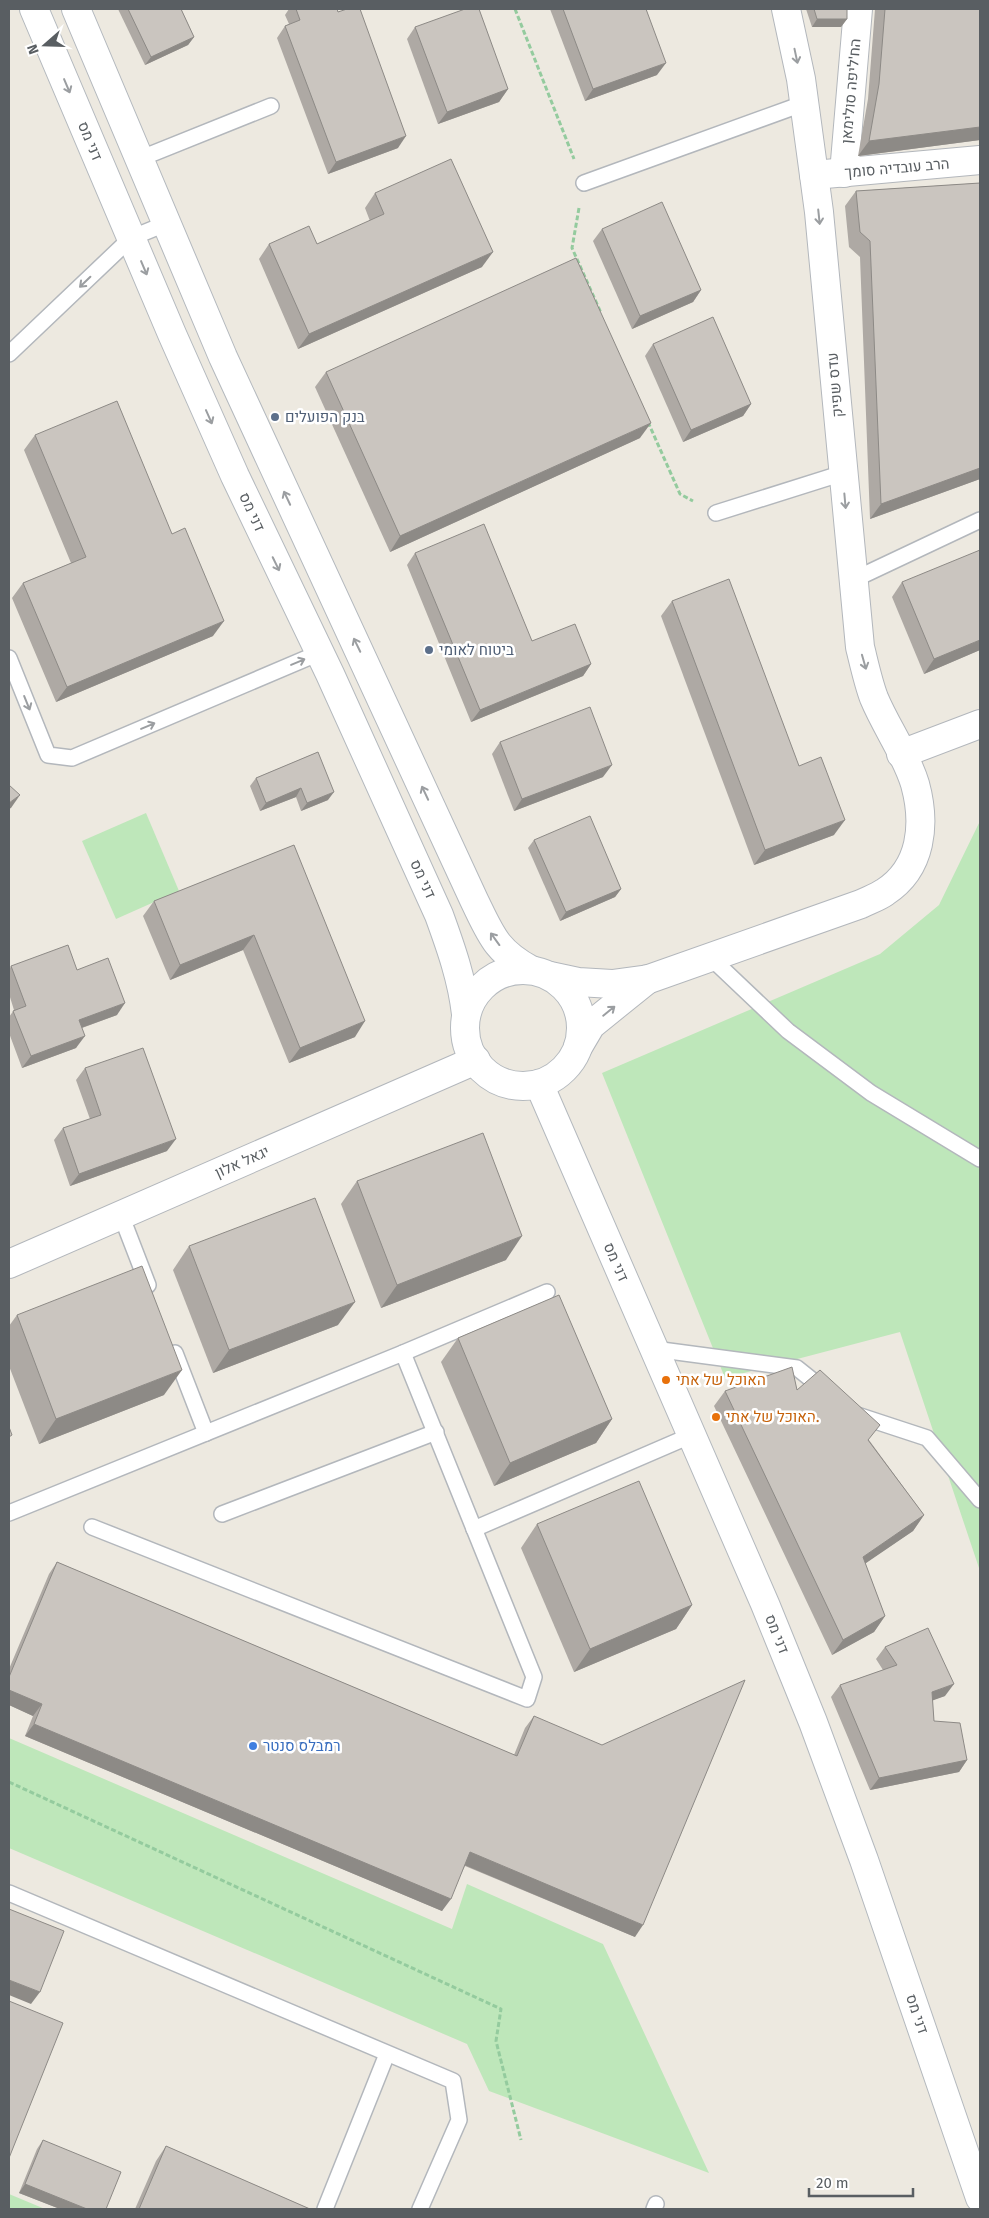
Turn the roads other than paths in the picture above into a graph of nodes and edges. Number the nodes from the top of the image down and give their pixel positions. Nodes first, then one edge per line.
1 (34, 9) edge
2 (76, 9) edge
3 (786, 9) edge
4 (858, 9) edge
5 (805, 103) junction
6 (271, 106) dead end
7 (139, 159) junction
8 (980, 160) edge
9 (844, 173) junction
10 (814, 175) junction
11 (584, 183) road end
12 (166, 224) junction
13 (131, 238) junction
14 (9, 354) edge
15 (843, 473) junction
16 (716, 513) road end
17 (980, 520) edge
18 (853, 580) junction
19 (319, 653) junction
20 (9, 658) edge
21 (980, 724) edge
22 (902, 754) junction
23 (710, 957) junction
24 (541, 973) junction
25 (649, 978) junction
26 (466, 1014) junction
27 (578, 1047) junction
28 (476, 1060) junction
29 (539, 1084) junction
30 (980, 1159) edge
31 (121, 1215) junction
32 (9, 1264) edge
33 (547, 1292) dead end
34 (153, 1296) edge
35 (171, 1342) edge
36 (654, 1349) junction
37 (403, 1353) junction
38 (436, 1432) junction
39 (206, 1433) junction
40 (692, 1435) junction
41 (980, 1500) edge
42 (9, 1513) edge
43 (222, 1514) dead end
44 (92, 1527) dead end
45 (474, 1529) junction
46 (9, 1893) edge
47 (388, 2054) junction
48 (980, 2198) edge
49 (325, 2209) edge
50 (420, 2209) edge

1 -> 13 street, דני מס
2 - 7 street
3 -> 5 street, עדס שפיק
4 - 9 street, הח'ליפה סולימאן
5 - 10 street, עדס שפיק
5 - 11 lane
6 - 7 lane
7 - 12 street
8 - 9 street, הרב עובדיה סומך
9 - 10 street, הרב עובדיה סומך
10 -> 15 street, עדס שפיק
12 - 13 lane
24 -> 12 street
13 -> 14 lane
13 -> 19 street, דני מס
15 - 16 lane
15 -> 18 street, עדס שפיק
17 - 18 lane
18 -> 22 street, עדס שפיק
20 -> 19 lane
19 - 26 street, דני מס
21 - 22 street
22 - 23 street, עדס שפיק
23 - 25 street, עדס שפיק
23 - 30 lane
24 - 25 street
24 - 26 street
24 - 27 street
27 -> 25 street
26 - 28 street
27 - 29 street
28 - 29 street
28 - 31 street, יגאל אלון
29 - 36 street, דני מס
31 - 32 street, יגאל אלון
31 - 34 lane
33 - 37 lane
35 - 39 lane
36 - 40 street, דני מס
36 - 41 lane
37 - 38 lane
37 - 39 lane
38 - 43 lane
38 - 45 lane
39 - 42 lane
40 - 45 lane
40 - 48 street, דני מס
44 - 45 lane
46 - 47 lane
47 - 49 lane
47 - 50 lane

